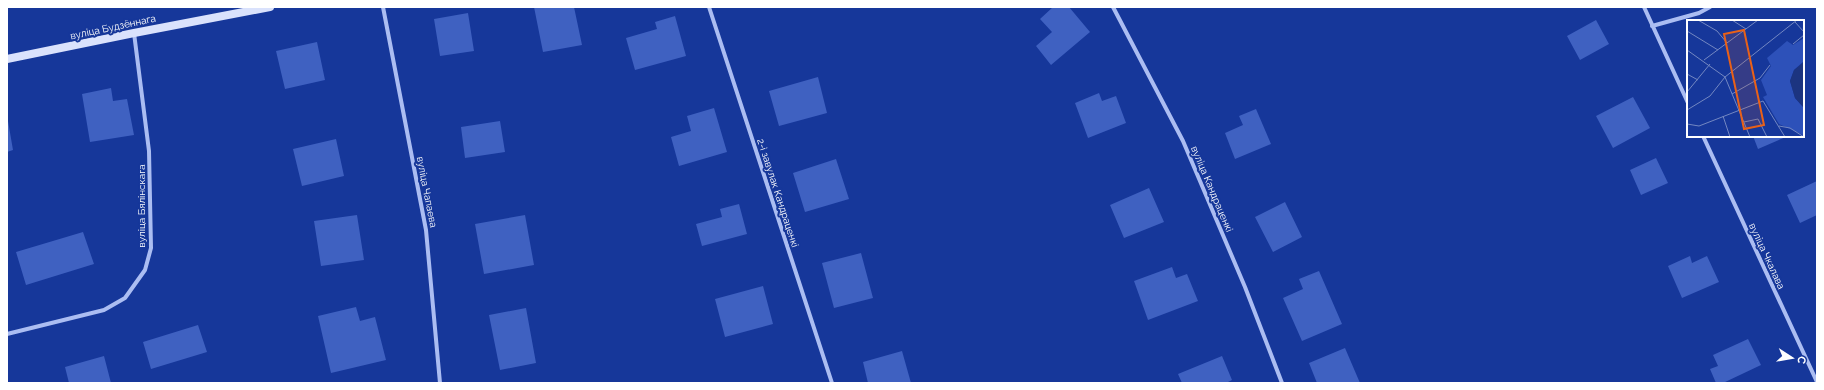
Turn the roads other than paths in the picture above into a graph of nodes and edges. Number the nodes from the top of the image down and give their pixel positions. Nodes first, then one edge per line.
1 (270, 7) edge
2 (383, 7) edge
3 (709, 7) edge
4 (1113, 7) edge
5 (1644, 7) edge
6 (1710, 7) edge
7 (1652, 26) junction
8 (134, 32) junction
9 (7, 59) edge
10 (1687, 101) edge
11 (1703, 137) edge
12 (7, 334) edge
13 (1817, 382) edge
14 (440, 383) edge
15 (832, 383) edge
16 (1282, 383) edge

1 - 8 street, вуліца Будзённага
2 - 14 street, вуліца Чапаева
3 - 15 street, 2-і завулак Кандраценкі
4 - 16 street, вуліца Кандраценкі
5 - 7 street
6 - 7 street
7 - 10 street
8 - 9 street, вуліца Будзённага
8 - 12 street, вуліца Бялінскага
11 - 13 street, вуліца Чкалава

